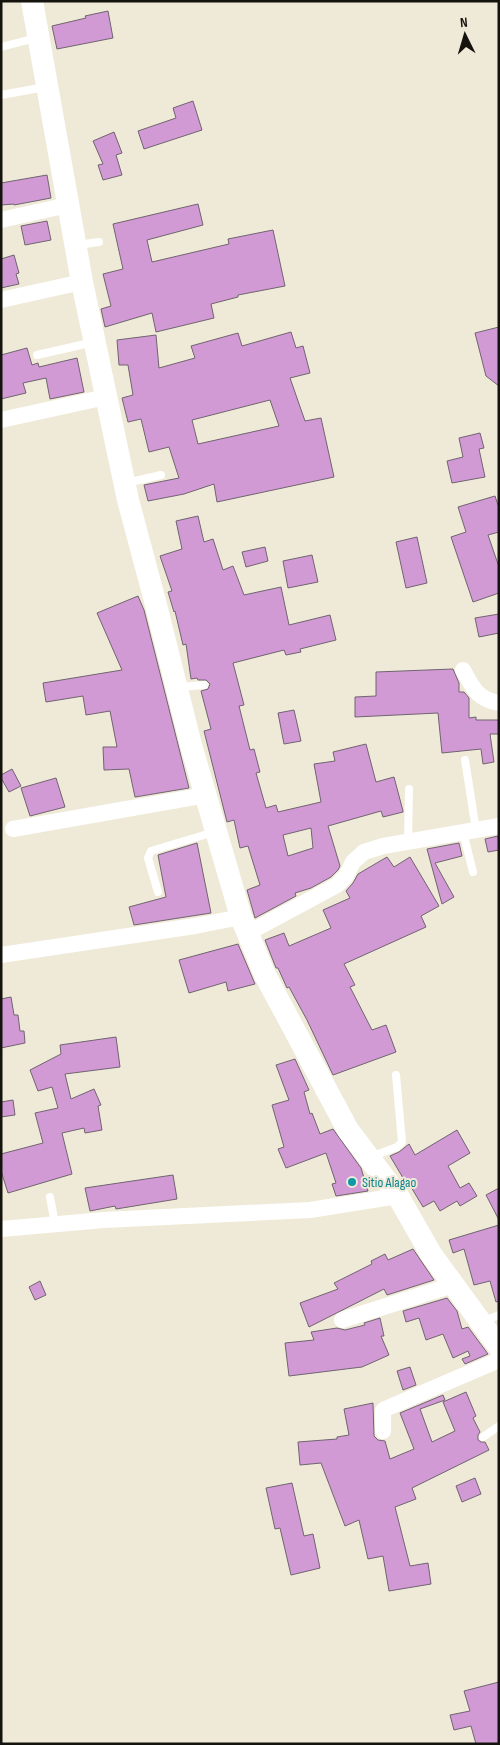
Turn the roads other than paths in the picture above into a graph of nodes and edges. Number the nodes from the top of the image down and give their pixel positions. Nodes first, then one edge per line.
1 (32, 1) edge
2 (38, 37) junction
3 (1, 48) edge
4 (46, 87) junction
5 (1, 95) edge
6 (68, 205) junction
7 (1, 220) edge
8 (99, 242) dead end
9 (75, 245) junction
10 (82, 282) junction
11 (1, 300) edge
12 (95, 342) junction
13 (37, 356) dead end
14 (106, 397) junction
15 (1, 420) edge
16 (161, 476) dead end
17 (124, 483) junction
18 (463, 670) dead end
19 (204, 685) dead end
20 (177, 688) junction
21 (499, 703) edge
22 (465, 760) dead end
23 (409, 789) dead end
24 (206, 795) junction
25 (499, 826) edge
26 (12, 828) dead end
27 (216, 831) junction
28 (470, 831) junction
29 (408, 841) junction
30 (473, 872) dead end
31 (158, 892) dead end
32 (244, 925) junction
33 (1, 955) edge
34 (396, 1075) dead end
35 (369, 1158) junction
36 (398, 1196) junction
37 (50, 1197) dead end
38 (55, 1224) junction
39 (1, 1229) edge
40 (453, 1285) junction
41 (490, 1319) edge
42 (342, 1320) dead end
43 (499, 1347) edge
44 (499, 1360) edge
45 (499, 1426) edge
46 (383, 1431) dead end
47 (484, 1438) dead end

1 - 2 street
2 - 3 lane
2 - 4 street
4 - 5 lane
4 - 6 street
6 - 7 street
6 - 9 street
8 - 9 lane
9 - 10 street
10 - 11 street
10 - 12 street
12 - 13 lane
12 - 14 street
14 - 15 street
14 - 17 street
16 - 17 lane
17 - 20 street
18 - 21 street
19 - 20 lane
20 - 24 street
22 - 28 lane
23 - 29 lane
24 - 26 street
24 - 27 street
25 - 28 street
27 - 31 lane
27 - 32 street
28 - 29 street
28 - 30 lane
29 - 32 street
32 - 33 street
32 - 35 street
34 - 35 lane
35 - 36 street
36 - 38 street
36 - 40 street
37 - 38 lane
38 - 39 street
40 - 41 street
40 - 42 street
41 - 43 street
44 - 46 street
45 - 47 lane

